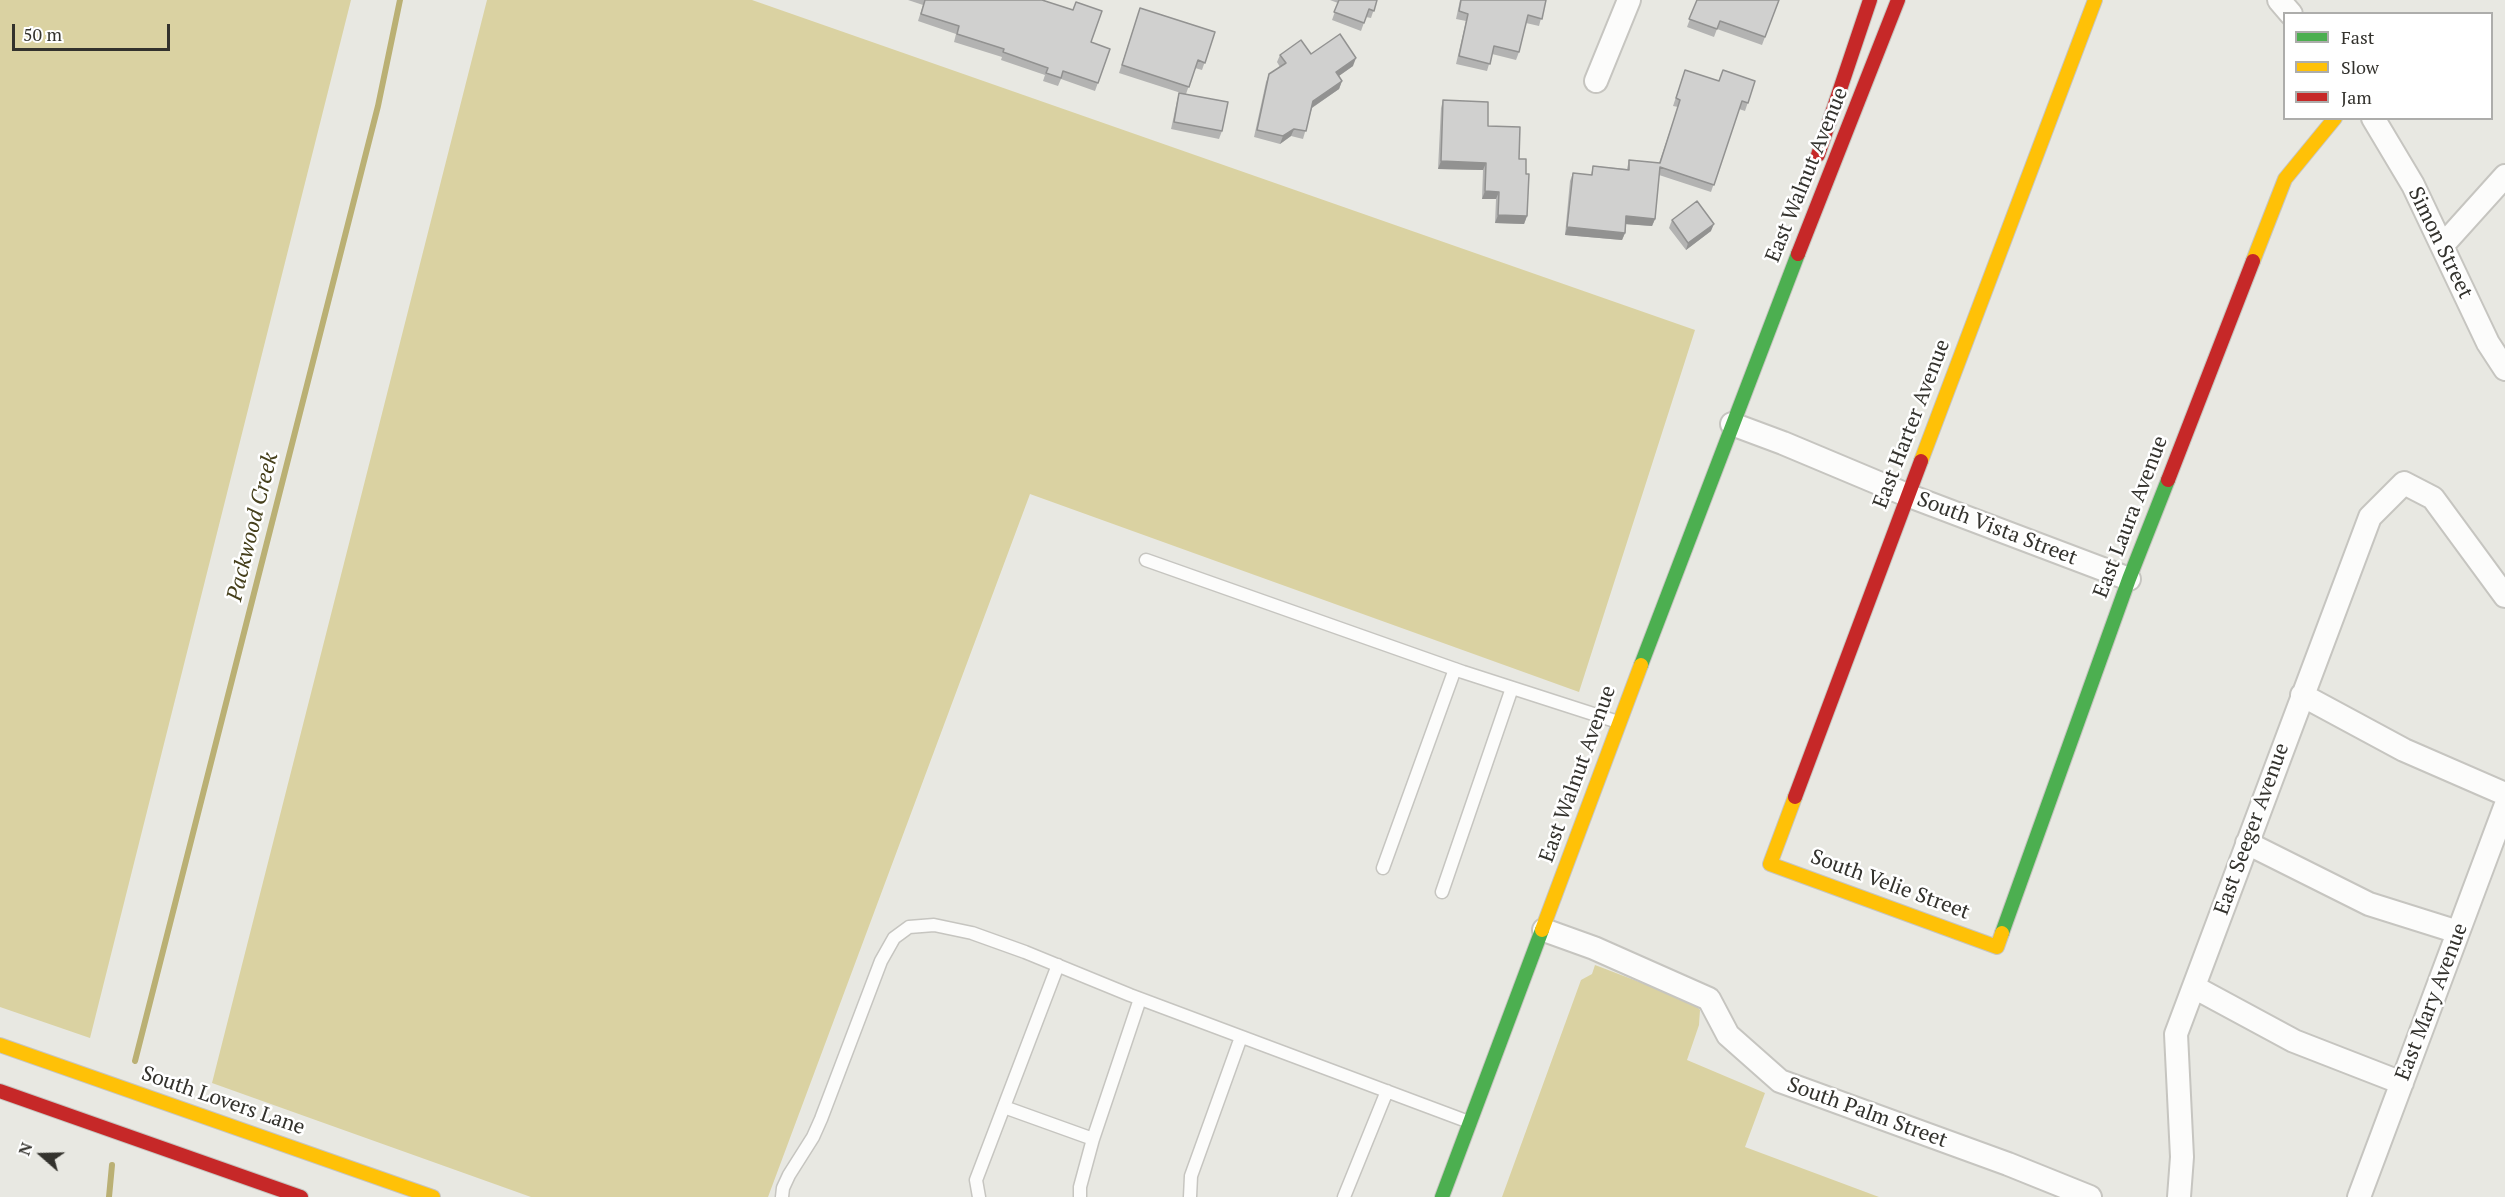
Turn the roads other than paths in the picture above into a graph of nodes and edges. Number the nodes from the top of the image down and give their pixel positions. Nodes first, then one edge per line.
1 (1629, 0) edge
2 (1870, 0) edge
3 (1898, 0) edge
4 (2095, 0) edge
5 (2279, 0) edge
6 (2288, 12) edge
7 (1596, 81) dead end
8 (2334, 120) edge
9 (2374, 120) edge
10 (1815, 164) dead end
11 (2505, 176) edge
12 (1805, 197) dead end
13 (2442, 246) junction
14 (1753, 366) junction
15 (2505, 369) edge
16 (1732, 424) junction
17 (1907, 495) junction
18 (1146, 560) dead end
19 (2129, 579) junction
20 (2505, 596) edge
21 (1455, 669) junction
22 (1512, 688) junction
23 (2302, 695) junction
24 (1619, 723) junction
25 (2505, 794) edge
26 (2505, 807) edge
27 (2247, 843) junction
28 (1770, 864) joint
29 (1383, 868) dead end
30 (1442, 892) dead end
31 (1544, 930) junction
32 (2458, 932) junction
33 (1997, 947) joint
34 (1058, 965) junction
35 (2194, 987) junction
36 (1140, 999) junction
37 (1241, 1036) junction
38 (0, 1045) edge
39 (2402, 1083) junction
40 (0, 1091) edge
41 (1387, 1091) junction
42 (1004, 1107) junction
43 (1470, 1122) junction
44 (1093, 1139) junction
45 (301, 1197) edge
46 (432, 1197) edge
47 (782, 1197) edge
48 (979, 1197) edge
49 (1080, 1197) edge
50 (1190, 1197) edge
51 (1344, 1197) edge
52 (1442, 1197) edge
53 (2090, 1197) edge
54 (2179, 1197) edge
55 (2359, 1197) edge

1 - 7 street
2 - 10 main road, East Walnut Avenue
3 - 14 main road, East Walnut Avenue
4 - 17 main road, East Harter Avenue
5 - 6 street
8 - 19 main road, East Laura Avenue
9 - 13 street, Simon Street
11 - 13 street
12 - 14 main road, East Walnut Avenue
13 - 15 street, Simon Street
14 - 16 main road, East Walnut Avenue
16 - 17 street, South Vista Street
16 - 24 main road, East Walnut Avenue
17 - 19 street, South Vista Street
17 - 28 main road, East Harter Avenue
18 - 21 lane
19 - 33 main road, East Laura Avenue
20 - 23 street, East Seeger Avenue
21 - 22 lane
21 - 29 lane
22 - 24 lane
22 - 30 lane
23 - 25 street
23 - 27 street, East Seeger Avenue
24 - 31 main road, East Walnut Avenue
26 - 32 street, East Mary Avenue
27 - 32 street
27 - 35 street, East Seeger Avenue
28 - 33 main road, South Velie Street
31 - 43 main road, East Walnut Avenue
31 - 53 street, South Palm Street
32 - 39 street, East Mary Avenue
34 - 36 lane
34 - 42 lane
34 - 47 lane
35 - 39 street
35 - 54 street, East Seeger Avenue
36 - 37 lane
36 - 44 lane
37 - 41 lane
37 - 50 lane
38 - 46 main road, South Lovers Lane
39 - 55 street, East Mary Avenue
40 - 45 main road
41 - 43 lane
41 - 51 lane
42 - 44 lane
42 - 48 lane
43 - 52 main road, East Walnut Avenue
44 - 49 lane

